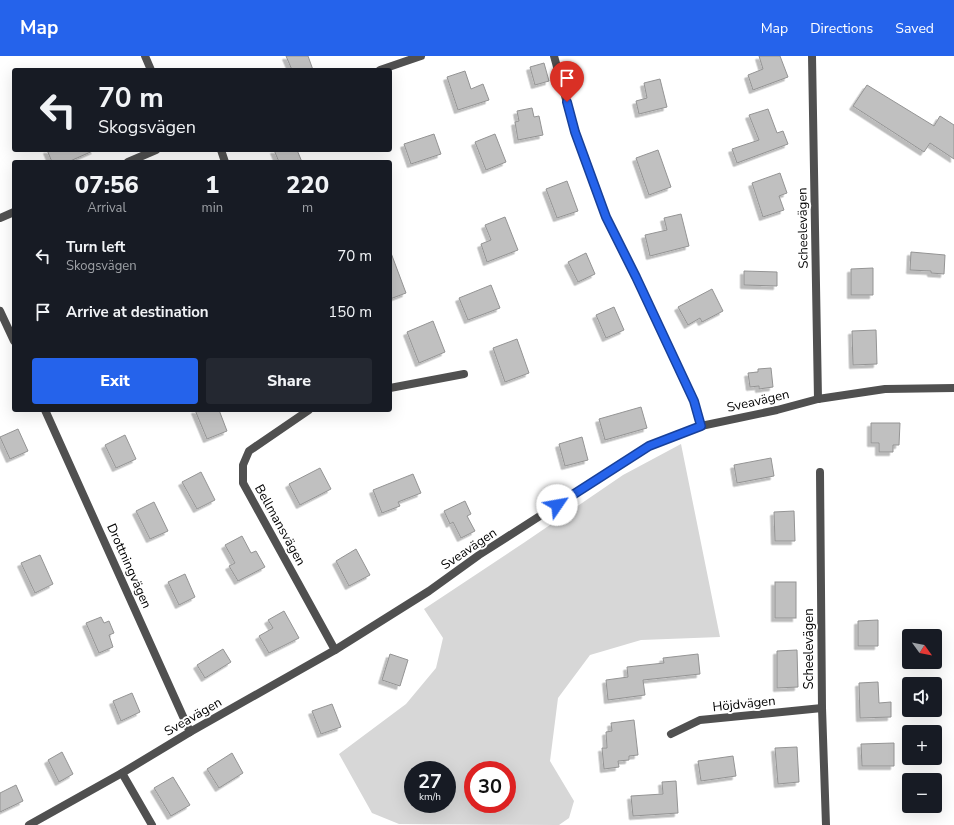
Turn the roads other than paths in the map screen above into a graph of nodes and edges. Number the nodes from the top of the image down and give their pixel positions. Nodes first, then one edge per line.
1 (145, 56) edge
2 (420, 56) edge
3 (554, 56) edge
4 (812, 56) edge
5 (149, 68) edge
6 (386, 68) edge
7 (151, 152) edge
8 (133, 160) edge
9 (12, 213) edge
10 (0, 218) edge
11 (0, 310) edge
12 (12, 337) edge
13 (464, 374) dead end
14 (392, 388) edge
15 (954, 388) edge
16 (818, 399) junction
17 (46, 412) edge
18 (306, 412) edge
19 (701, 426) junction
20 (820, 472) dead end
21 (335, 650) junction
22 (822, 708) junction
23 (190, 732) junction
24 (671, 734) dead end
25 (122, 773) junction
26 (29, 825) edge
27 (152, 825) edge
28 (826, 825) edge

1 - 5 street
2 - 6 street
3 - 19 street
4 - 16 street, Scheelevägen
7 - 8 street
9 - 10 street
11 - 12 street
13 - 14 street
15 - 16 street, Sveavägen
16 - 19 street, Sveavägen
17 - 23 street, Drottningvägen
18 - 21 street, Bellmansvägen
19 - 21 street, Sveavägen
20 - 22 street, Scheelevägen
21 - 23 street, Sveavägen
22 - 24 street, Höjdvägen
22 - 28 street, Scheelevägen
23 - 25 street, Sveavägen
25 - 26 street, Sveavägen
25 - 27 street

